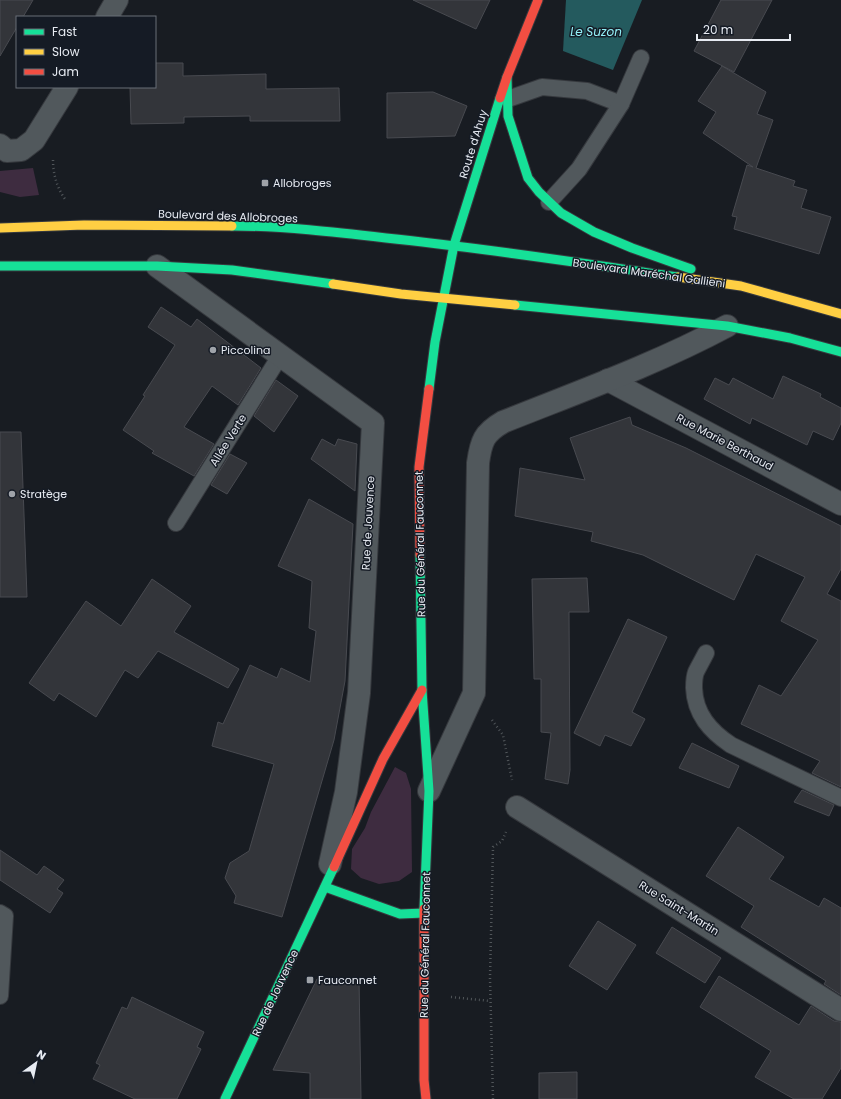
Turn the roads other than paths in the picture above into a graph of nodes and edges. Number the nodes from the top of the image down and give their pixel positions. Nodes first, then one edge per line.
1 (117, 0) edge
2 (538, 0) edge
3 (108, 16) edge
4 (641, 58) dead end
5 (507, 77) junction
6 (66, 88) edge
7 (508, 100) junction
8 (621, 104) junction
9 (0, 144) edge
10 (549, 202) junction
11 (0, 228) edge
12 (454, 245) junction
13 (0, 266) edge
14 (157, 266) junction
15 (741, 286) junction
16 (444, 299) junction
17 (841, 314) edge
18 (727, 326) junction
19 (841, 352) edge
20 (280, 356) junction
21 (608, 380) junction
22 (841, 504) edge
23 (176, 523) dead end
24 (706, 653) dead end
25 (422, 690) junction
26 (429, 791) junction
27 (841, 798) edge
28 (517, 807) road end
29 (325, 887) junction
30 (0, 913) edge
31 (424, 913) junction
32 (0, 996) edge
33 (841, 1010) edge
34 (225, 1099) edge
35 (426, 1099) edge

1 - 3 street
2 - 5 main road, Route d'Ahuy
4 - 8 lane
5 - 7 main road
5 - 12 main road, Route d'Ahuy
6 - 9 street
7 - 8 lane
7 - 10 main road
8 - 10 lane
10 - 15 main road
11 - 12 main road, Boulevard des Allobroges
12 - 15 main road, Boulevard Maréchal Gallieni
12 - 16 main road, Route d'Ahuy
13 - 14 main road
14 - 16 main road
14 - 20 street, Rue de Jouvence
15 - 17 main road, Boulevard Maréchal Gallieni
16 - 18 main road
16 - 25 main road, Rue du Général Fauconnet
18 - 19 main road
18 - 21 street
20 - 23 lane, Allée Verte
20 - 29 street, Rue de Jouvence
21 - 22 street, Rue Marie Berthaud
21 - 26 street, Rue du Général Fauconnet
24 - 27 lane
25 - 26 main road, Rue du Général Fauconnet
25 - 29 main road, Rue de Jouvence
26 - 31 main road, Rue du Général Fauconnet
28 - 33 street, Rue Saint-Martin
29 - 31 main road
29 - 34 main road, Rue de Jouvence
30 - 32 lane
31 - 35 main road, Rue du Général Fauconnet

